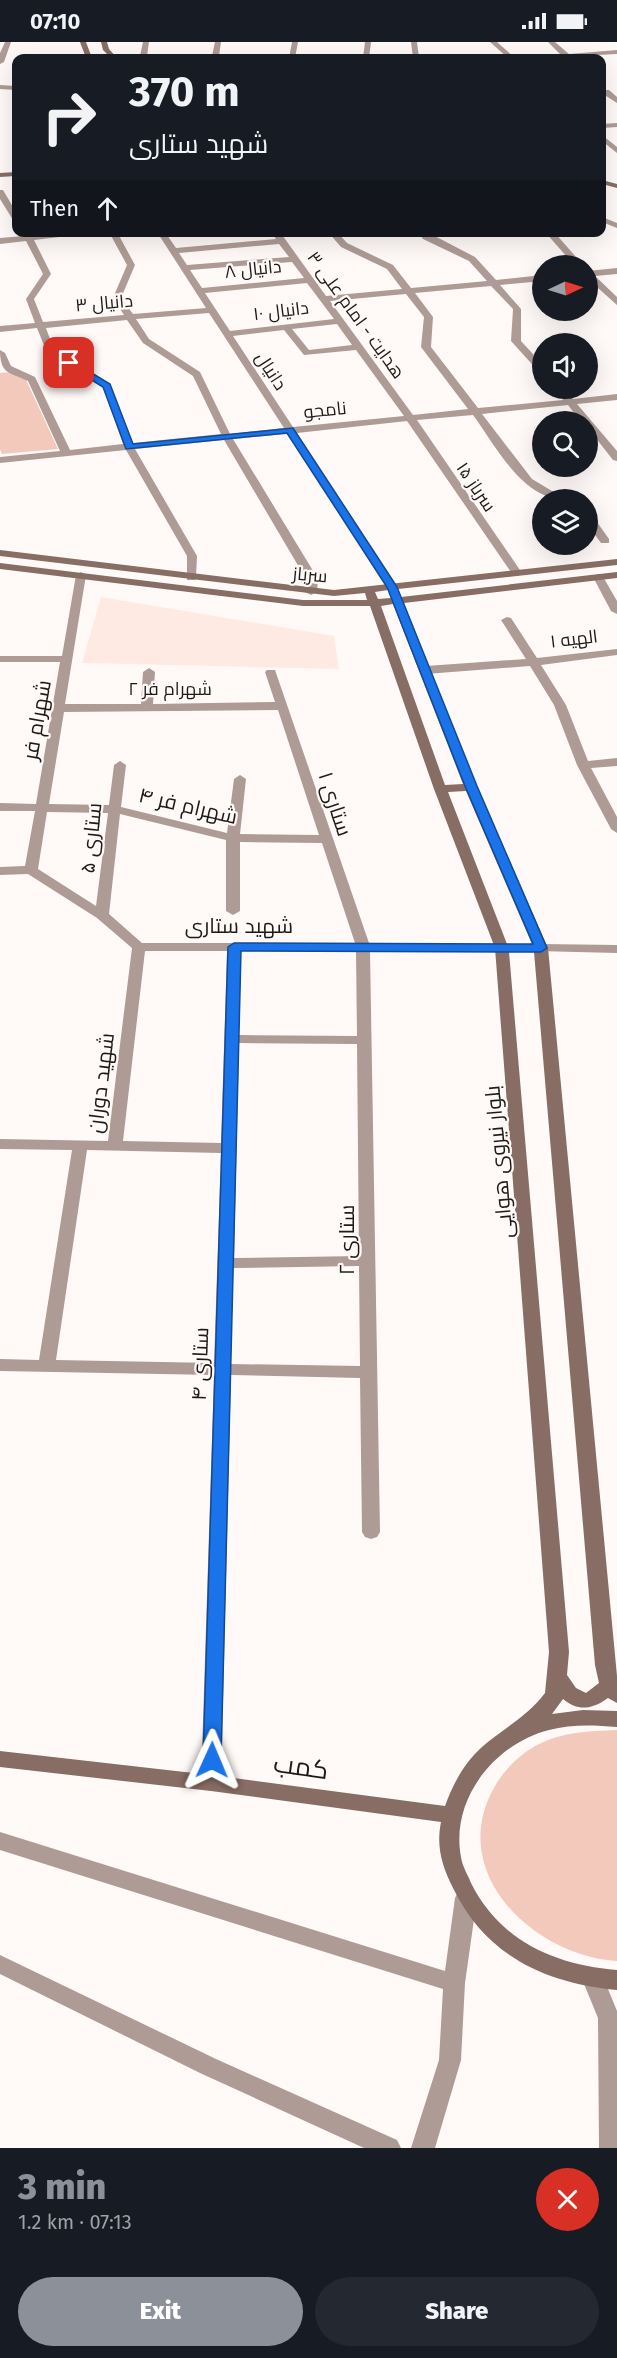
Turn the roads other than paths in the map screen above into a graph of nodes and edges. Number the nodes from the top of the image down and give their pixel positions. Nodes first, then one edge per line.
1 (8, 42) edge
2 (493, 42) edge
3 (551, 42) edge
4 (606, 42) edge
5 (616, 49) edge
6 (507, 54) edge
7 (564, 54) edge
8 (589, 54) edge
9 (0, 62) edge
10 (606, 92) dead end
11 (617, 101) edge
12 (606, 141) edge
13 (617, 151) edge
14 (0, 192) edge
15 (12, 212) edge
16 (18, 237) edge
17 (28, 237) edge
18 (116, 237) edge
19 (164, 237) edge
20 (278, 237) edge
21 (337, 237) edge
22 (426, 237) edge
23 (554, 237) edge
24 (0, 241) edge
25 (281, 241) junction
26 (172, 250) junction
27 (570, 255) edge
28 (294, 259) junction
29 (184, 268) junction
30 (617, 271) edge
31 (598, 273) edge
32 (532, 279) edge
33 (310, 280) junction
34 (493, 283) junction
35 (598, 284) edge
36 (199, 291) junction
37 (409, 291) junction
38 (323, 299) junction
39 (617, 302) edge
40 (212, 310) junction
41 (130, 317) junction
42 (339, 321) junction
43 (40, 325) junction
44 (286, 327) junction
45 (0, 329) edge
46 (227, 334) junction
47 (359, 347) junction
48 (0, 353) edge
49 (532, 359) edge
50 (617, 397) edge
51 (571, 401) junction
52 (476, 411) junction
53 (579, 411) edge
54 (410, 418) junction
55 (290, 430) junction
56 (598, 434) edge
57 (228, 437) junction
58 (129, 447) junction
59 (66, 453) junction
60 (617, 458) edge
61 (0, 460) edge
62 (542, 489) edge
63 (598, 531) edge
64 (605, 541) dead end
65 (0, 553) edge
66 (617, 562) edge
67 (92, 565) junction
68 (0, 566) edge
69 (517, 573) junction
70 (617, 575) edge
71 (81, 576) junction
72 (598, 577) junction
73 (191, 578) junction
74 (311, 592) junction
75 (395, 594) junction
76 (372, 597) junction
77 (617, 610) edge
78 (507, 620) dead end
79 (617, 652) edge
80 (0, 659) edge
81 (67, 659) junction
82 (535, 662) junction
83 (426, 670) junction
84 (149, 672) dead end
85 (272, 672) dead end
86 (282, 706) junction
87 (147, 707) junction
88 (59, 708) junction
89 (617, 762) edge
90 (120, 765) dead end
91 (583, 765) junction
92 (240, 779) dead end
93 (471, 786) junction
94 (440, 789) junction
95 (0, 807) edge
96 (42, 808) junction
97 (114, 809) junction
98 (617, 829) edge
99 (233, 838) junction
100 (326, 839) junction
101 (31, 870) junction
102 (0, 871) edge
103 (233, 911) dead end
104 (102, 915) junction
105 (139, 947) junction
106 (234, 947) junction
107 (363, 947) junction
108 (502, 948) junction
109 (541, 948) junction
110 (617, 949) edge
111 (232, 1039) junction
112 (366, 1041) junction
113 (0, 1144) edge
114 (80, 1145) junction
115 (115, 1146) junction
116 (229, 1148) junction
117 (369, 1261) junction
118 (225, 1263) junction
119 (0, 1365) edge
120 (47, 1366) junction
121 (223, 1369) junction
122 (368, 1372) junction
123 (371, 1532) dead end
124 (558, 1677) junction
125 (613, 1690) edge
126 (617, 1719) edge
127 (513, 1736) junction
128 (0, 1759) edge
129 (211, 1783) junction
130 (451, 1815) junction
131 (0, 1841) edge
132 (466, 1899) junction
133 (0, 1964) edge
134 (593, 1979) junction
135 (617, 1980) edge
136 (454, 1983) junction
137 (389, 2148) edge
138 (423, 2148) edge
139 (611, 2148) edge

1 - 9 street
2 - 6 street
3 - 7 street
4 - 5 street
5 - 8 street
10 - 11 street
12 - 13 street
14 - 15 street
16 - 24 street
17 - 43 street
18 - 41 street
19 - 26 street, دانیال
20 - 25 street, هدایت - امام علی ۳
21 - 37 street
22 - 34 street
23 - 27 street
25 - 26 street
25 - 28 street, هدایت - امام علی ۳
26 - 29 street, دانیال
28 - 29 street
28 - 33 street, هدایت - امام علی ۳
29 - 36 street, دانیال
30 - 31 street
32 - 34 street
33 - 36 street, دانیال ۸
33 - 38 street, هدایت - امام علی ۳
34 - 37 street
34 - 49 street
35 - 39 street
36 - 40 street, دانیال
37 - 38 street
37 - 52 street
38 - 42 street, هدایت - امام علی ۳
40 - 41 street, دانیال ۳
40 - 46 street, دانیال
41 - 43 street, دانیال ۳
41 - 57 street
42 - 44 street, دانیال ۱۰
42 - 47 street, هدایت - امام علی ۳
43 - 45 street, دانیال ۳
43 - 58 street
44 - 46 street, دانیال ۱۰
44 - 47 street
46 - 55 street, دانیال
47 - 54 street, هدایت - امام علی ۳
48 - 59 street
50 - 51 street, نامجو
51 - 52 street, نامجو
51 - 53 street
52 - 54 street, نامجو
52 - 62 street
54 - 55 street, نامجو
54 - 69 street, سرباز ۱۵
55 - 57 street, نامجو
55 - 75 street, دانیال
56 - 60 street
57 - 58 street, نامجو
57 - 74 street
58 - 59 street, نامجو
58 - 73 street
59 - 61 street, نامجو
63 - 64 street
65 - 67 street, سرباز
66 - 69 street
67 - 71 street
67 - 73 street, سرباز
68 - 71 street, سرباز
69 - 75 street
70 - 72 street
71 - 76 street, سرباز
71 - 81 street, شهرام فر
72 - 75 street
72 - 77 street
73 - 74 street, سرباز
74 - 76 street, سرباز
75 - 76 street
75 - 83 street
76 - 94 street, بلوار نیروی هوایی
78 - 82 street
79 - 82 street, الهیه ۱
80 - 81 street
81 - 88 street, شهرام فر
82 - 83 street, الهیه ۱
82 - 91 street
83 - 93 street
84 - 87 street
85 - 86 street, ستاری ۱
86 - 87 street, شهرام فر ۲
86 - 100 street, ستاری ۱
87 - 88 street, شهرام فر ۲
88 - 96 street, شهرام فر
89 - 91 street
90 - 97 street, ستاری ۵
91 - 98 street
92 - 99 street
93 - 94 street
93 - 109 street
94 - 108 street, بلوار نیروی هوایی
95 - 96 street, شهرام فر ۴
96 - 97 street, شهرام فر ۴
96 - 101 street, شهرام فر
97 - 99 street, شهرام فر ۴
97 - 104 street, ستاری ۵
99 - 100 street, شهرام فر ۴
99 - 103 street
100 - 107 street, ستاری ۱
101 - 102 street
101 - 104 street
104 - 105 street
105 - 106 street, شهید ستاری
105 - 115 street, شهید دوران
106 - 107 street, شهید ستاری
106 - 111 street, ستاری ۴
107 - 108 street, شهید ستاری
107 - 112 street, ستاری ۲
108 - 109 street
108 - 124 street, بلوار نیروی هوایی
109 - 110 street
109 - 125 street
111 - 112 street
111 - 116 street, ستاری ۴
112 - 117 street, ستاری ۲
113 - 114 street, شهید دوران
114 - 115 street, شهید دوران
114 - 120 street
115 - 116 street
116 - 118 street, ستاری ۴
117 - 118 street
117 - 122 street, ستاری ۲
118 - 121 street, ستاری ۴
119 - 120 street
120 - 121 street
121 - 122 street
121 - 129 street, ستاری ۴
122 - 123 street, ستاری ۲
124 - 125 street
124 - 127 street, بلوار نیروی هوایی
126 - 127 street
127 - 130 street
128 - 129 street, کمب
129 - 130 street, کمب
130 - 132 street
131 - 136 street
132 - 134 street
132 - 136 street
133 - 137 street
134 - 135 street
134 - 139 street
136 - 138 street

